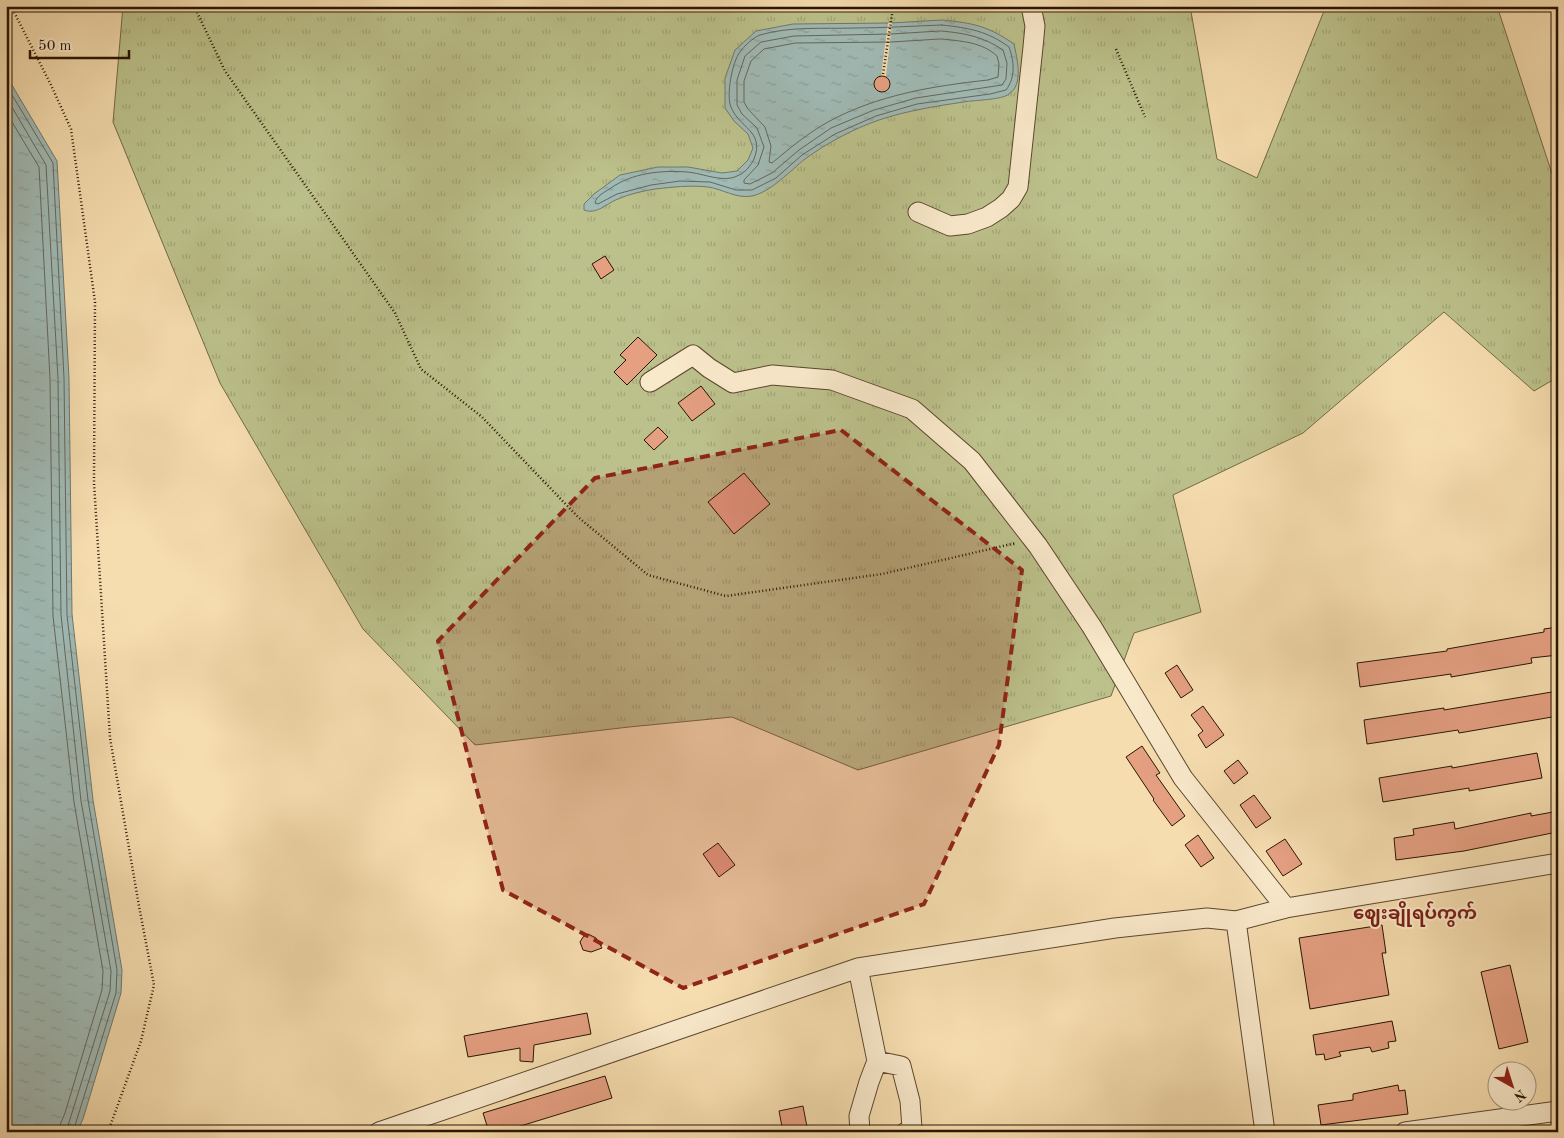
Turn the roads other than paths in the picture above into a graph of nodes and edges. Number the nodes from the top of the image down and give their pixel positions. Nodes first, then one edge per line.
1 (1031, 6) edge
2 (918, 212) dead end
3 (650, 382) dead end
4 (1558, 863) edge
5 (1286, 908) junction
6 (1236, 921) junction
7 (858, 968) junction
8 (877, 1060) junction
9 (1558, 1111) edge
10 (910, 1131) edge
11 (379, 1132) edge
12 (860, 1132) edge
13 (1265, 1132) edge
14 (1405, 1132) edge

1 - 2 street
3 - 5 street
4 - 5 street
5 - 6 street
6 - 7 street
6 - 13 street
7 - 8 street
7 - 11 street
8 - 10 street
8 - 12 street
9 - 14 street

